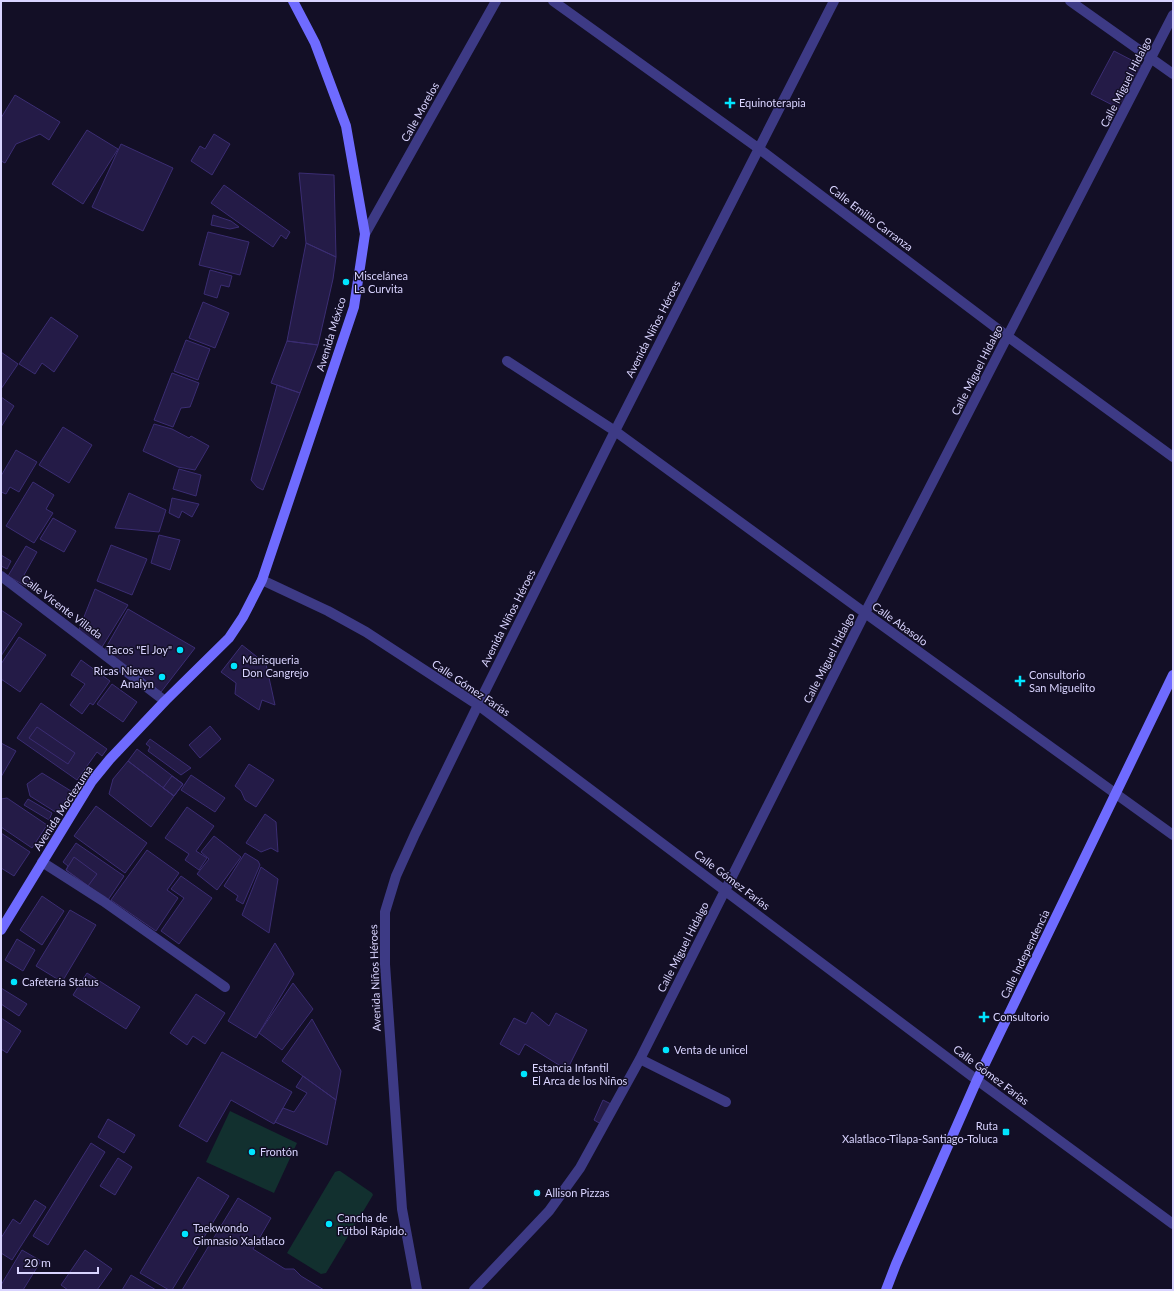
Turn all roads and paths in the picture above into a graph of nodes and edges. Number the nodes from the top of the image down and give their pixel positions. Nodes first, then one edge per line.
1 (294, 1) edge
2 (496, 1) edge
3 (553, 1) edge
4 (834, 1) edge
5 (1070, 1) edge
6 (1173, 15) edge
7 (1152, 58) junction
8 (1173, 74) edge
9 (758, 148) junction
10 (365, 234) junction
11 (1007, 336) junction
12 (506, 361) dead end
13 (615, 431) junction
14 (1173, 457) edge
15 (1, 576) edge
16 (262, 580) junction
17 (865, 613) junction
18 (1173, 675) edge
19 (166, 701) junction
20 (478, 705) junction
21 (1116, 793) junction
22 (1173, 835) edge
23 (42, 862) junction
24 (726, 890) junction
25 (1, 930) edge
26 (225, 987) dead end
27 (640, 1059) junction
28 (977, 1080) junction
29 (726, 1102) dead end
30 (1173, 1224) edge
31 (417, 1290) edge
32 (474, 1290) edge
33 (886, 1290) edge

1 - 10 main road, Avenida México
2 - 10 street, Calle Morelos
3 - 9 street, Calle Emilio Carranza
4 - 9 street, Avenida Niños Héroes
5 - 7 street
6 - 7 street, Calle Miguel Hidalgo
7 - 8 street
7 - 11 street, Calle Miguel Hidalgo
9 - 11 street, Calle Emilio Carranza
9 - 13 street, Avenida Niños Héroes
10 - 16 main road, Avenida México
11 - 14 street, Calle Emilio Carranza
11 - 17 street, Calle Miguel Hidalgo
12 - 13 street, Calle Abasolo
13 - 17 street, Calle Abasolo
13 - 20 street, Avenida Niños Héroes
15 - 19 street, Calle Vicente Villada
16 - 19 main road, Avenida Moctezuma
16 - 20 street, Calle Gómez Farías
17 - 21 street, Calle Abasolo
17 - 24 street, Calle Miguel Hidalgo
18 - 21 main road, Calle Independencia
19 - 23 main road, Avenida Moctezuma
20 - 24 street, Calle Gómez Farías
20 - 31 street, Avenida Niños Héroes
21 - 22 street, Calle Abasolo
21 - 28 main road, Calle Independencia
23 - 25 main road, Avenida Moctezuma
23 - 26 street
24 - 27 street, Calle Miguel Hidalgo
24 - 28 street, Calle Gómez Farías
27 - 29 street
27 - 32 street, Calle Miguel Hidalgo
28 - 30 street, Calle Gómez Farías
28 - 33 main road, Calle Independencia

